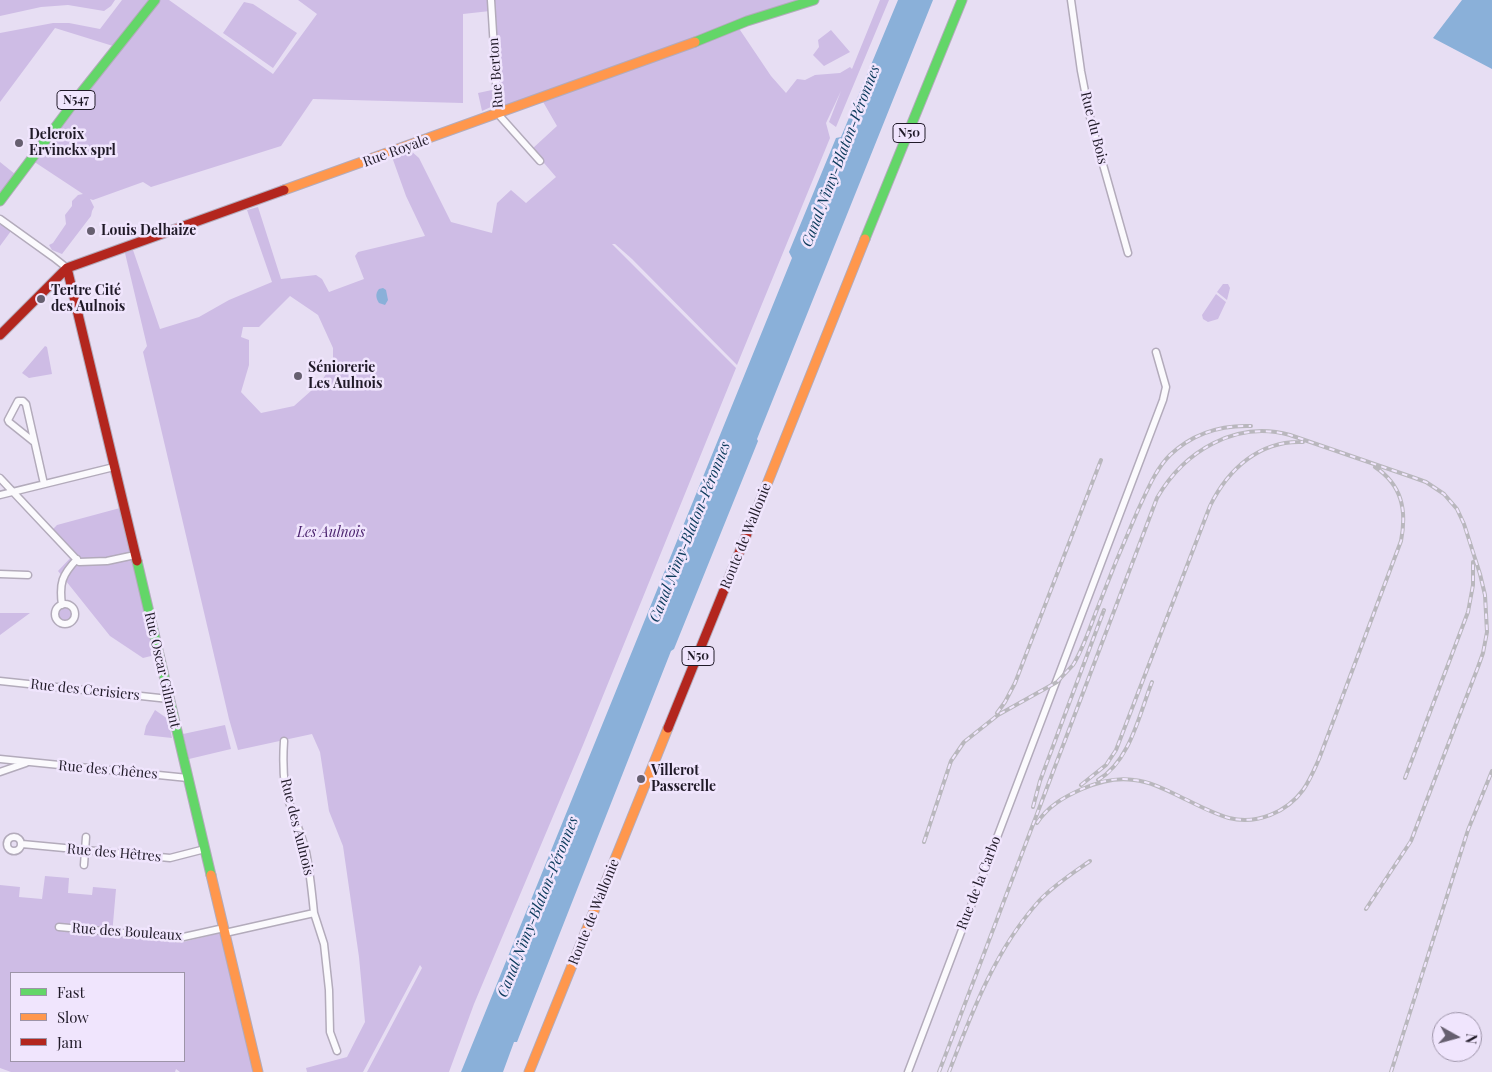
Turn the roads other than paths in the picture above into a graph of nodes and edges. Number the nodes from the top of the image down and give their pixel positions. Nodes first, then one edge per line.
1 (155, 0) edge
2 (491, 0) edge
3 (814, 0) edge
4 (962, 0) edge
5 (1071, 0) edge
6 (498, 114) junction
7 (540, 161) dead end
8 (0, 201) edge
9 (0, 219) edge
10 (1128, 253) dead end
11 (66, 268) junction
12 (0, 335) edge
13 (1156, 352) dead end
14 (34, 442) junction
15 (114, 467) junction
16 (0, 478) edge
17 (44, 484) junction
18 (12, 491) junction
19 (0, 494) edge
20 (135, 555) junction
21 (75, 558) junction
22 (0, 574) edge
23 (28, 574) dead end
24 (62, 605) dead end
25 (0, 681) edge
26 (170, 699) junction
27 (284, 741) dead end
28 (0, 760) edge
29 (27, 762) junction
30 (0, 772) edge
31 (188, 778) junction
32 (86, 837) dead end
33 (22, 844) dead end
34 (205, 849) junction
35 (85, 850) junction
36 (84, 865) dead end
37 (314, 913) junction
38 (59, 927) dead end
39 (224, 930) junction
40 (337, 1051) dead end
41 (258, 1072) edge
42 (529, 1072) edge
43 (908, 1072) edge

1 - 8 street, N547
2 - 6 street, Rue Berton
3 - 6 street, Rue Royale
4 - 42 street, Route de Wallonie / N50
5 - 10 street, Rue du Bois
6 - 7 street, Rue Berton
6 - 11 street, Rue Royale
9 - 11 street
11 - 12 street, Rue Royale
11 - 15 street, Rue Oscar Gilmant
13 - 43 street, Rue de la Carbo
14 - 14 street
14 - 17 street
15 - 17 street
15 - 20 street, Rue Oscar Gilmant
16 - 18 street
17 - 18 street
18 - 19 street
18 - 21 street
20 - 21 street
20 - 26 street, Rue Oscar Gilmant
21 - 24 street
22 - 23 street
25 - 26 street, Rue des Cerisiers
26 - 31 street, Rue Oscar Gilmant
27 - 37 street, Rue des Aulnois
28 - 29 street, Rue des Chênes
29 - 30 street, Rue des Chênes
29 - 31 street, Rue des Chênes
31 - 34 street, Rue Oscar Gilmant
32 - 35 street
33 - 35 street, Rue des Hêtres
34 - 35 street, Rue des Hêtres
34 - 39 street, Rue Oscar Gilmant
35 - 36 street
37 - 39 street
37 - 40 street, Rue des Aulnois
38 - 39 street, Rue des Bouleaux
39 - 41 street, Rue Oscar Gilmant

